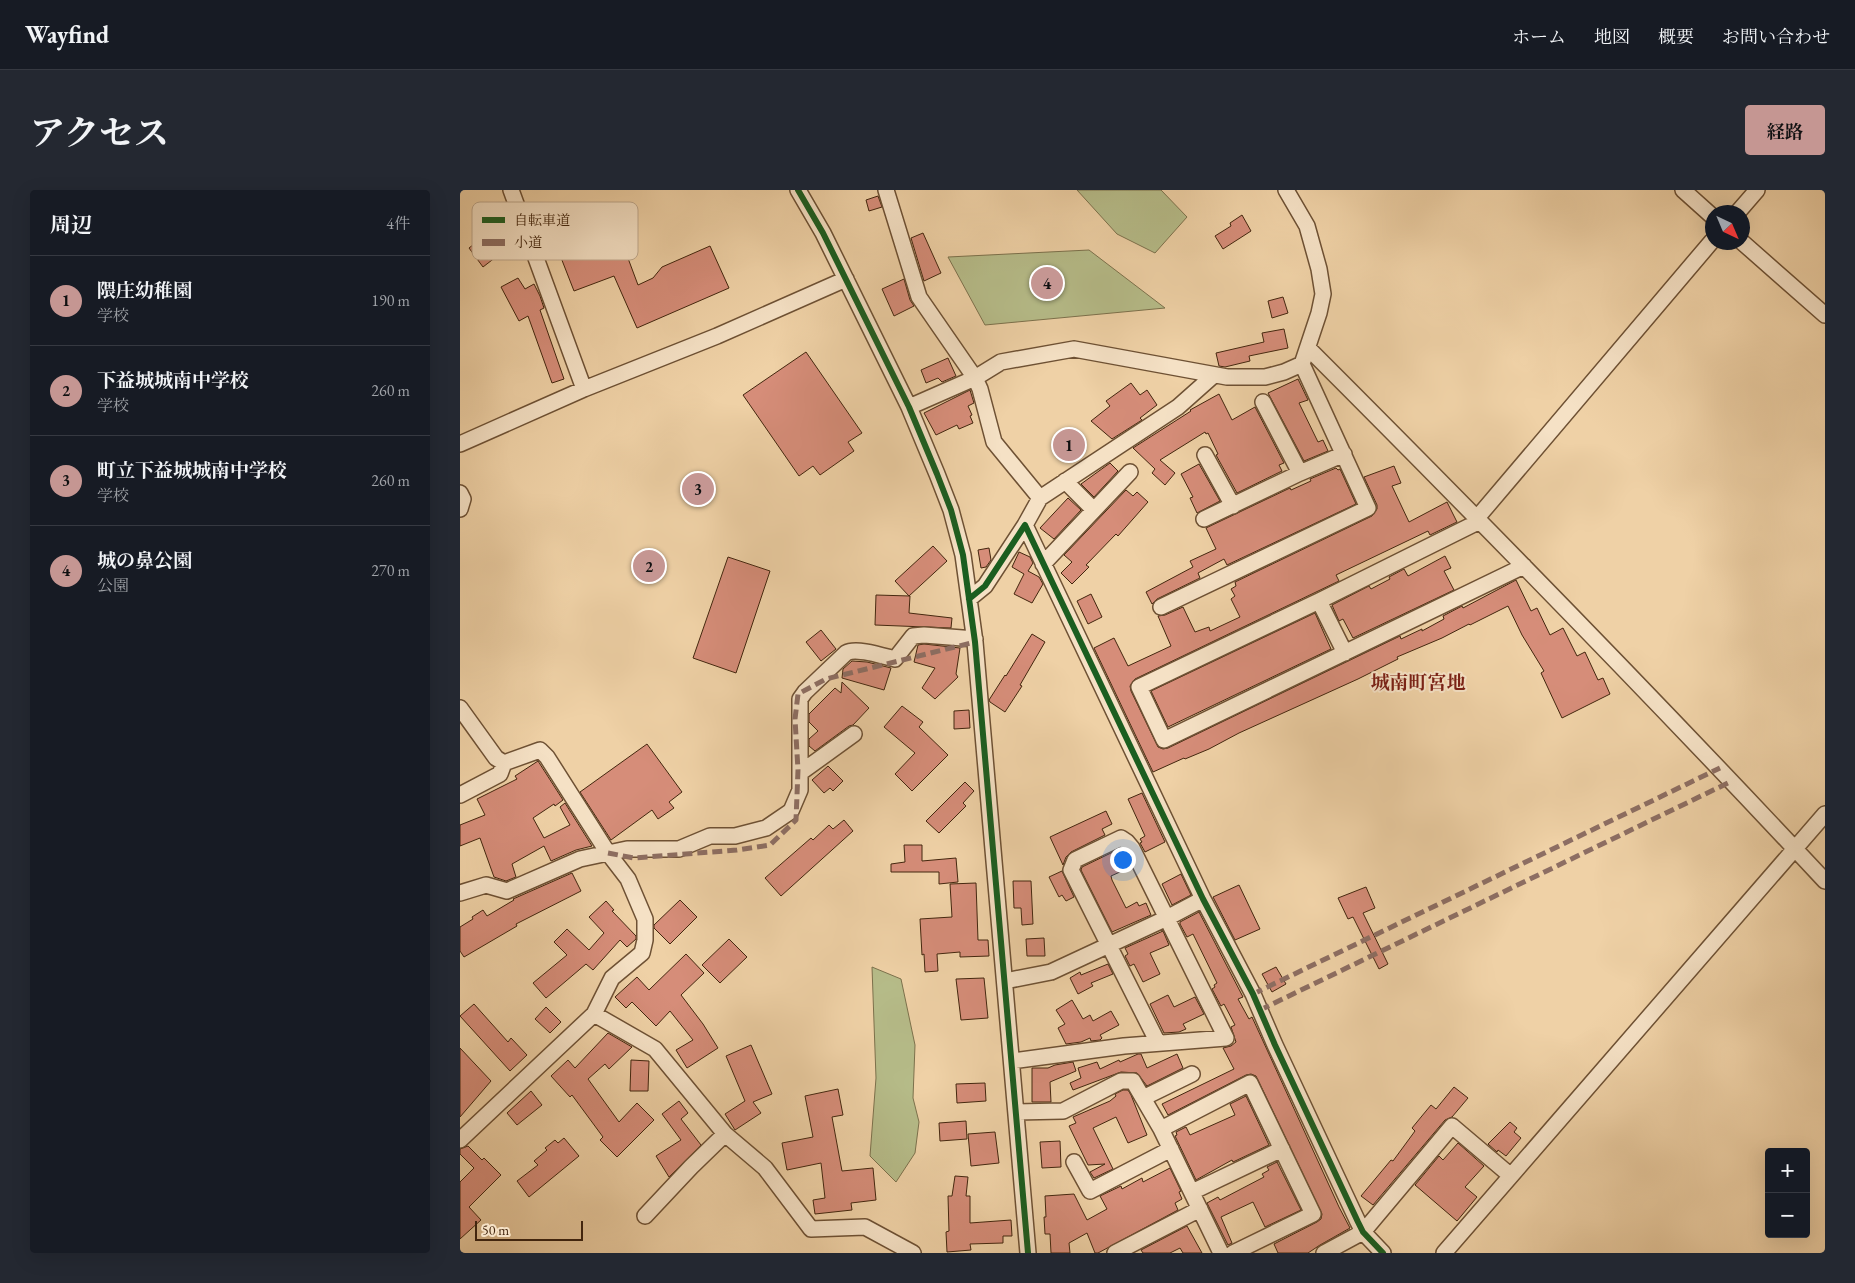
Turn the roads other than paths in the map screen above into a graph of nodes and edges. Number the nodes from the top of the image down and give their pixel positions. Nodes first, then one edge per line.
1 (511, 190) edge
2 (798, 190) edge
3 (886, 190) edge
4 (1286, 190) edge
5 (1682, 190) edge
6 (1757, 190) edge
7 (515, 202) edge
8 (1744, 205) edge
9 (1705, 210) edge
10 (1705, 249) edge
11 (1750, 249) edge
12 (537, 260) edge
13 (846, 279) junction
14 (1825, 315) edge
15 (1308, 348) junction
16 (1302, 364) junction
17 (1214, 375) junction
18 (975, 378) junction
19 (584, 389) junction
20 (1262, 402) dead end
21 (909, 407) junction
22 (460, 444) edge
23 (1344, 454) junction
24 (1205, 455) dead end
25 (1130, 472) dead end
26 (1300, 473) junction
27 (1065, 481) junction
28 (460, 493) edge
29 (1040, 498) junction
30 (1233, 506) junction
31 (460, 509) edge
32 (1094, 510) junction
33 (1204, 519) dead end
34 (1479, 519) junction
35 (1025, 526) junction
36 (1043, 564) junction
37 (1524, 566) junction
38 (969, 599) junction
39 (1319, 601) junction
40 (1162, 607) dead end
41 (975, 639) junction
42 (1345, 652) junction
43 (460, 708) edge
44 (854, 734) dead end
45 (504, 763) junction
46 (800, 773) junction
47 (460, 795) edge
48 (1825, 814) edge
49 (1794, 848) junction
50 (608, 853) junction
51 (1825, 881) edge
52 (460, 894) edge
53 (1203, 899) junction
54 (1167, 918) junction
55 (1109, 944) junction
56 (1005, 980) junction
57 (594, 1014) junction
58 (1158, 1043) junction
59 (1012, 1061) junction
60 (1192, 1074) dead end
61 (1143, 1098) junction
62 (1016, 1112) junction
63 (1161, 1129) junction
64 (725, 1134) junction
65 (460, 1140) edge
66 (1171, 1149) junction
67 (1282, 1149) junction
68 (1074, 1162) dead end
69 (1511, 1176) junction
70 (1192, 1192) junction
71 (1200, 1208) junction
72 (645, 1216) dead end
73 (1363, 1232) junction
74 (912, 1253) edge
75 (1028, 1253) edge
76 (1115, 1253) edge
77 (1222, 1253) edge
78 (1233, 1253) edge
79 (1324, 1253) edge
80 (1383, 1253) edge
81 (1444, 1253) edge

1 - 7 street
2 - 13 street
3 - 18 street
4 - 15 street
5 - 9 street
6 - 8 street
10 - 34 street
11 - 14 street
12 - 19 street
13 - 19 street
13 - 21 street
15 - 16 street
15 - 34 street
16 - 17 street
16 - 23 street
17 - 18 street
17 - 27 street
18 - 21 street
18 - 29 street
19 - 22 street
20 - 26 street
21 - 38 street
23 - 26 street
23 - 40 street
24 - 30 street
25 - 32 street
26 - 30 street
27 - 29 street
27 - 32 street
28 - 31 street
29 - 35 street
30 - 33 street
32 - 36 street
34 - 37 street
34 - 39 street
35 - 36 street
35 - 38 street
36 - 53 street
37 - 42 street
37 - 49 street
38 - 41 street
39 - 42 street
39 - 42 street
41 - 46 street
41 - 56 street
43 - 45 street
44 - 46 street
45 - 47 street
45 - 50 street
46 - 50 street
48 - 49 street
49 - 51 street
49 - 69 street
50 - 52 street
50 - 57 street
53 - 54 street
53 - 73 street
54 - 55 street
54 - 55 street
54 - 58 street
55 - 56 street
55 - 58 street
56 - 59 street
57 - 64 street
57 - 65 street
58 - 59 street
59 - 62 street
60 - 61 street
61 - 62 street
61 - 63 street
62 - 75 street
63 - 66 street
63 - 67 street
64 - 72 street
64 - 74 street
66 - 68 street
66 - 70 street
67 - 70 street
67 - 78 street
69 - 73 street
69 - 81 street
70 - 71 street
71 - 76 street
71 - 77 street
73 - 79 street
73 - 80 street

